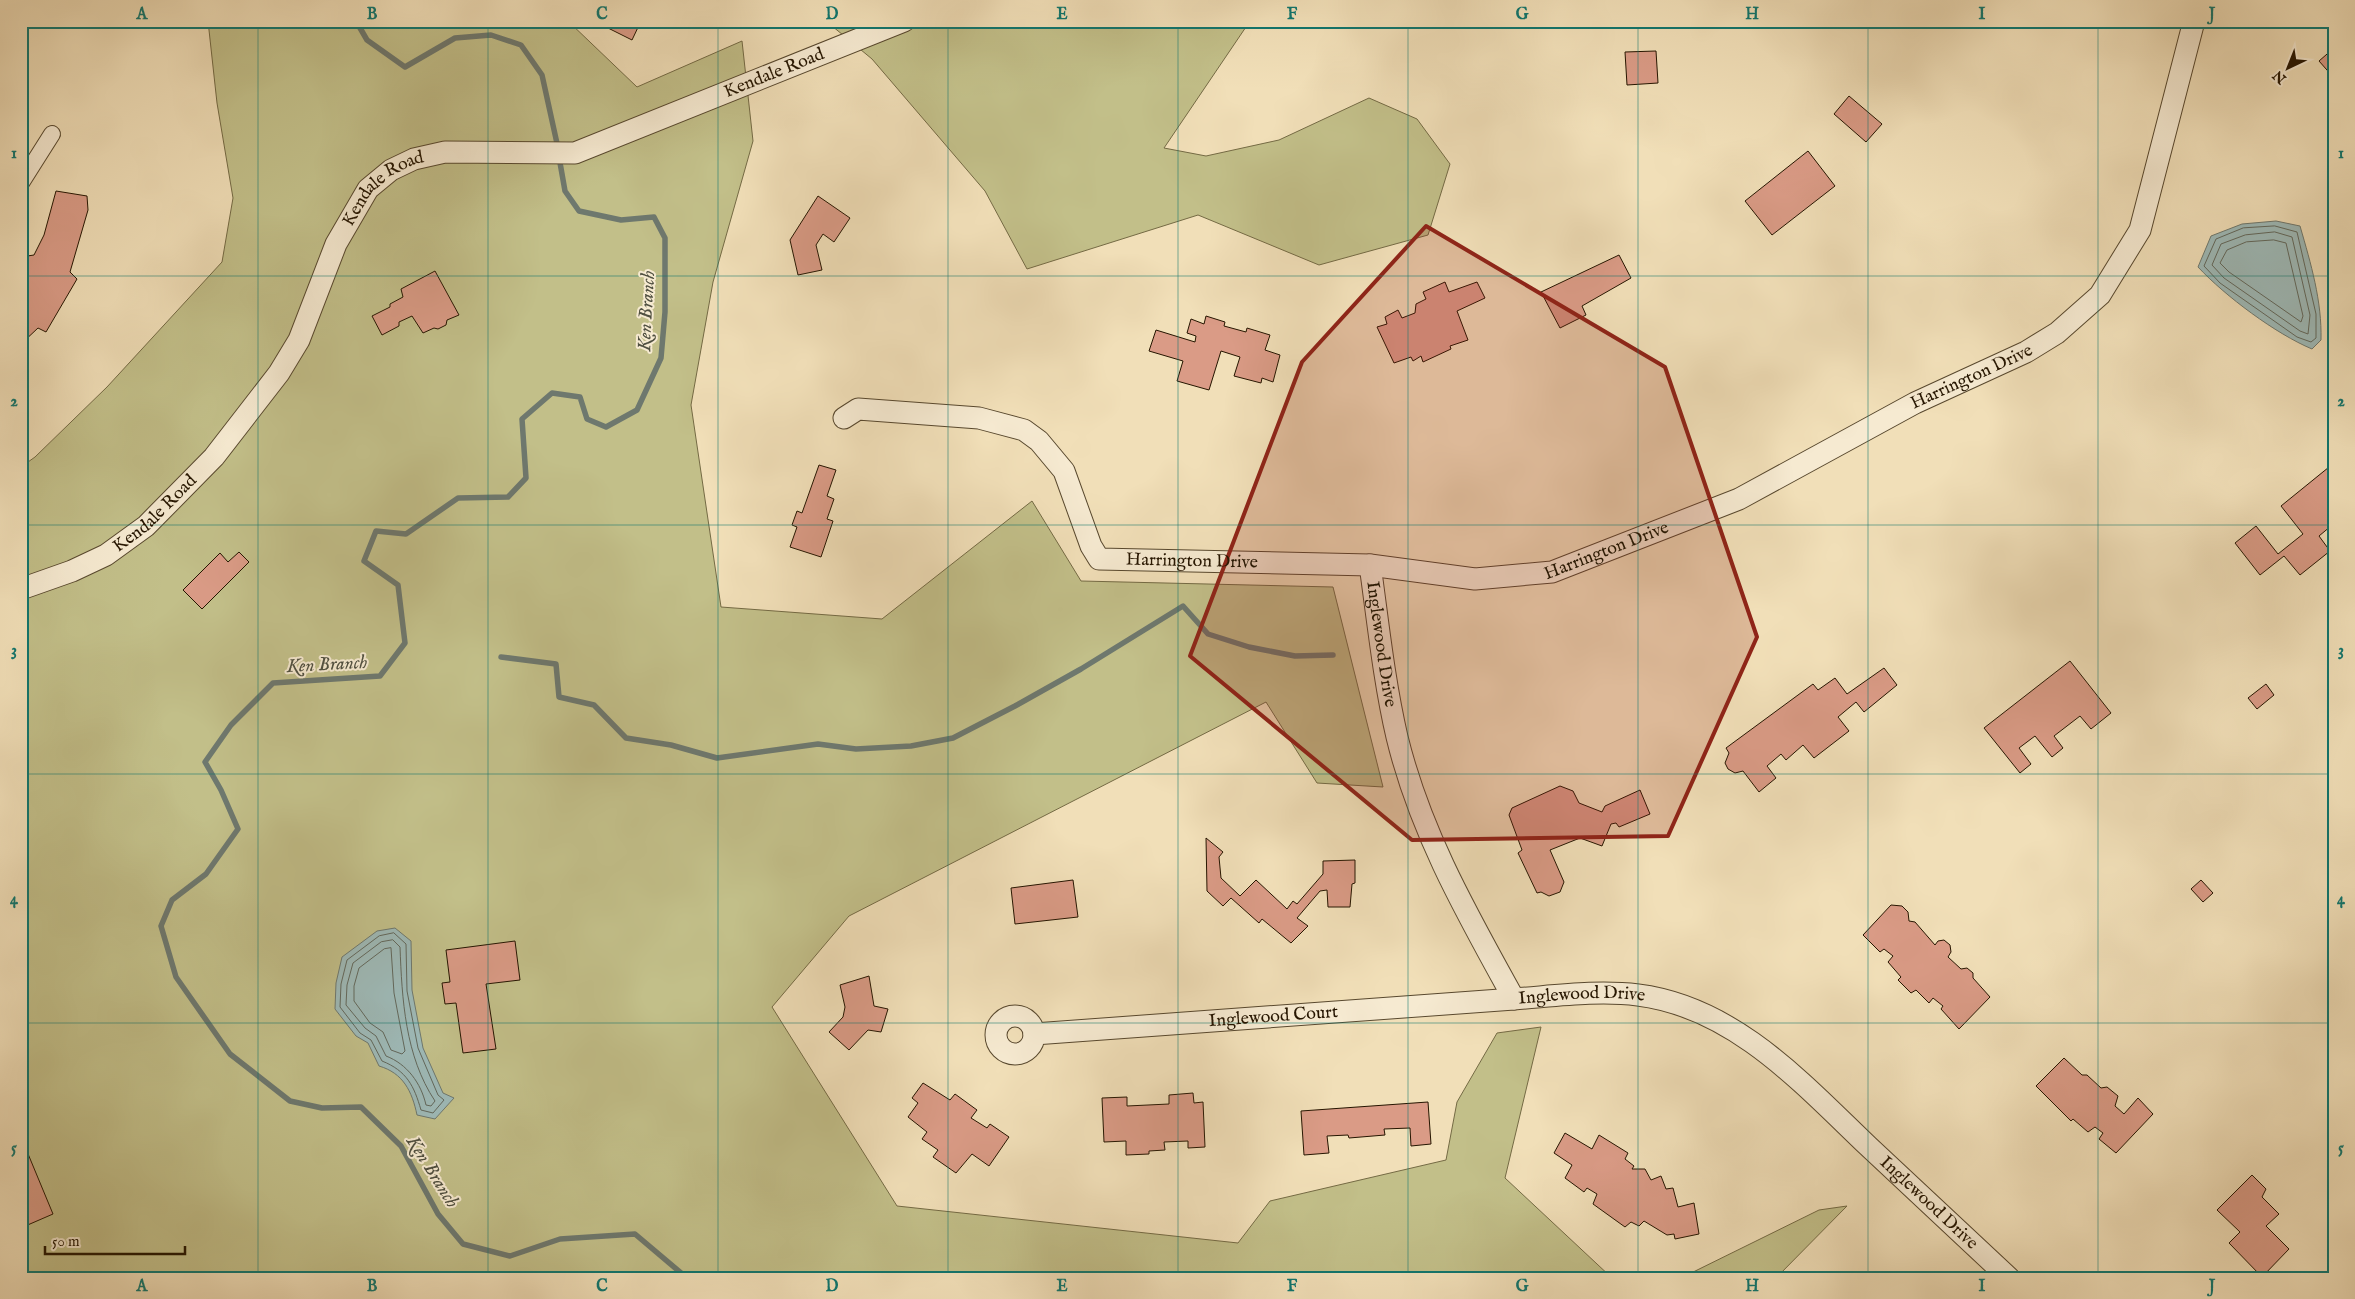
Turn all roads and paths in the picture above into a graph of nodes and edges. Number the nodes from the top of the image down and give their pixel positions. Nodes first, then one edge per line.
1 (904, 21) edge
2 (2194, 21) edge
3 (52, 134) dead end
4 (21, 184) edge
5 (844, 418) dead end
6 (1370, 565) junction
7 (21, 589) edge
8 (1514, 999) junction
9 (1034, 1034) dead end
10 (2009, 1278) edge

1 - 7 street, Kendale Road
2 - 6 street, Harrington Drive
3 - 4 street
5 - 6 street, Harrington Drive
6 - 8 street, Inglewood Drive
8 - 9 street, Inglewood Court
8 - 10 street, Inglewood Drive

